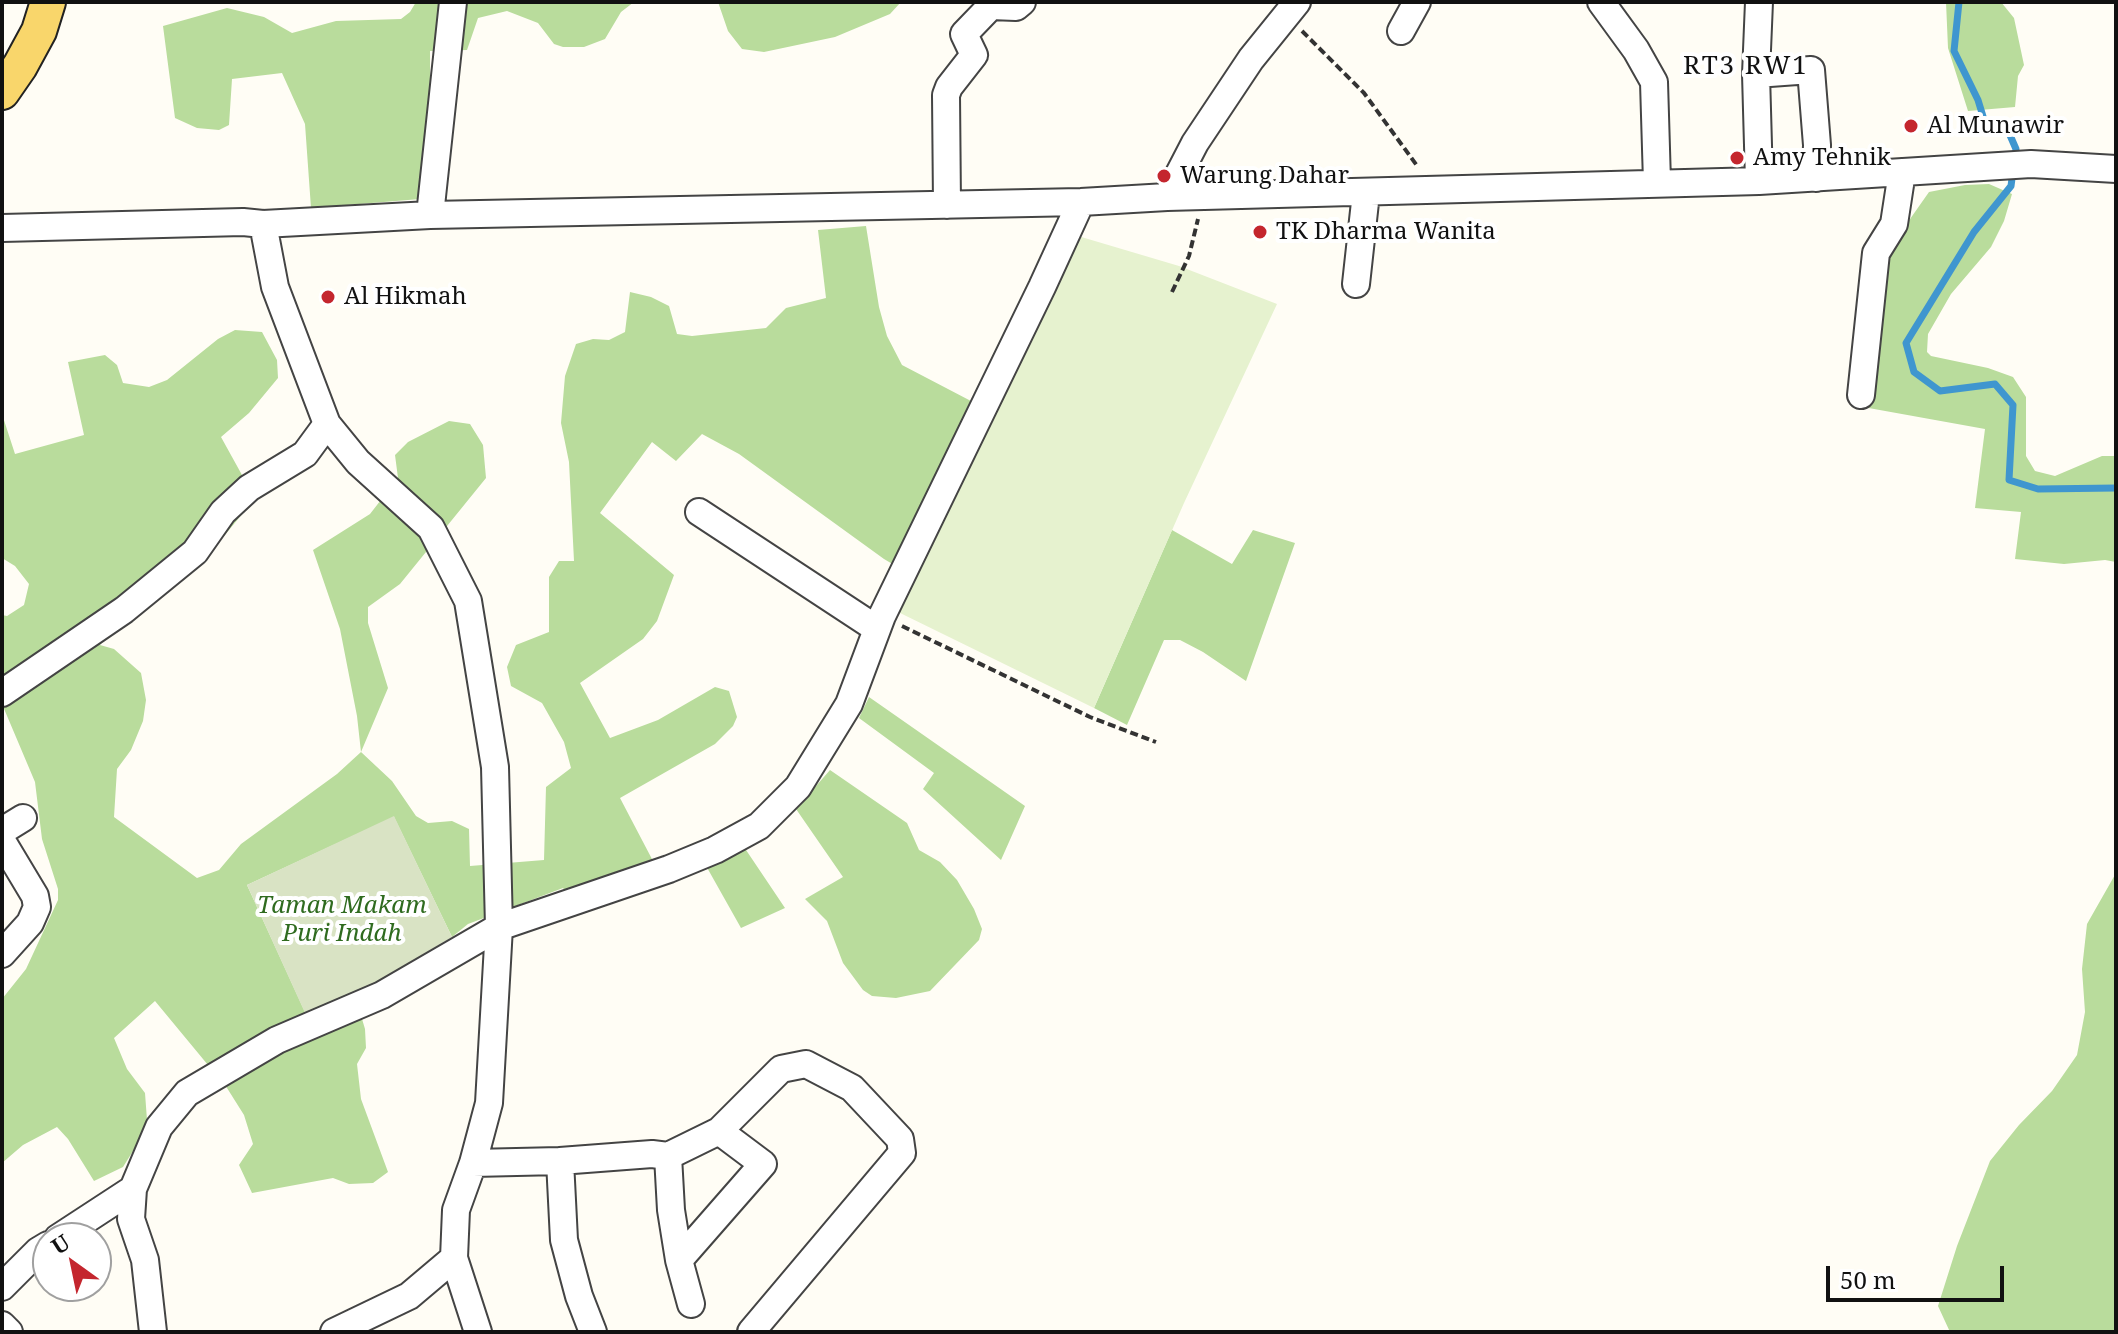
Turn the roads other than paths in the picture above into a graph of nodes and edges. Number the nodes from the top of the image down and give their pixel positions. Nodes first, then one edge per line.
1 (48, 2) edge
2 (453, 2) edge
3 (1022, 2) edge
4 (1417, 2) edge
5 (1601, 2) edge
6 (1759, 2) edge
7 (1292, 9) edge
8 (1401, 31) dead end
9 (1756, 74) junction
10 (2, 92) edge
11 (2116, 169) edge
12 (1902, 172) junction
13 (1816, 178) junction
14 (1759, 181) junction
15 (1657, 182) junction
16 (1366, 193) junction
17 (1167, 197) junction
18 (1081, 202) junction
19 (947, 205) junction
20 (430, 215) junction
21 (263, 224) junction
22 (2, 228) edge
23 (1356, 284) dead end
24 (1861, 395) dead end
25 (327, 424) junction
26 (699, 512) dead end
27 (879, 623) junction
28 (2, 693) edge
29 (2, 841) edge
30 (499, 927) junction
31 (2, 954) edge
32 (719, 1131) junction
33 (668, 1156) junction
34 (560, 1161) junction
35 (473, 1163) junction
36 (133, 1189) junction
37 (82, 1222) edge
38 (32, 1257) edge
39 (454, 1258) junction
40 (679, 1260) junction
41 (2, 1287) edge
42 (691, 1304) dead end
43 (2, 1325) edge
44 (9, 1332) edge
45 (153, 1332) edge
46 (334, 1332) edge
47 (478, 1332) edge
48 (593, 1332) edge
49 (751, 1332) edge

1 - 10 main road
2 - 20 street
3 - 19 street
4 - 8 street
5 - 15 street
6 - 9 street
7 - 17 street
9 - 13 street
9 - 14 street
11 - 12 street
12 - 13 street
12 - 24 street
13 - 14 street
14 - 15 street
15 - 16 street
16 - 17 street
16 - 23 street
17 - 18 street
18 - 19 street
18 - 27 street
19 - 20 street
20 - 21 street
21 - 22 street
21 - 25 street
25 - 28 street
25 - 30 street
26 - 27 street
27 - 30 street
29 - 31 street
30 - 35 street
30 - 36 street
32 - 33 street
32 - 40 street
32 - 49 street
33 - 34 street
33 - 40 street
34 - 35 street
34 - 48 street
35 - 39 street
36 - 37 street
36 - 45 street
38 - 41 street
39 - 46 street
39 - 47 street
40 - 42 street
43 - 44 street

